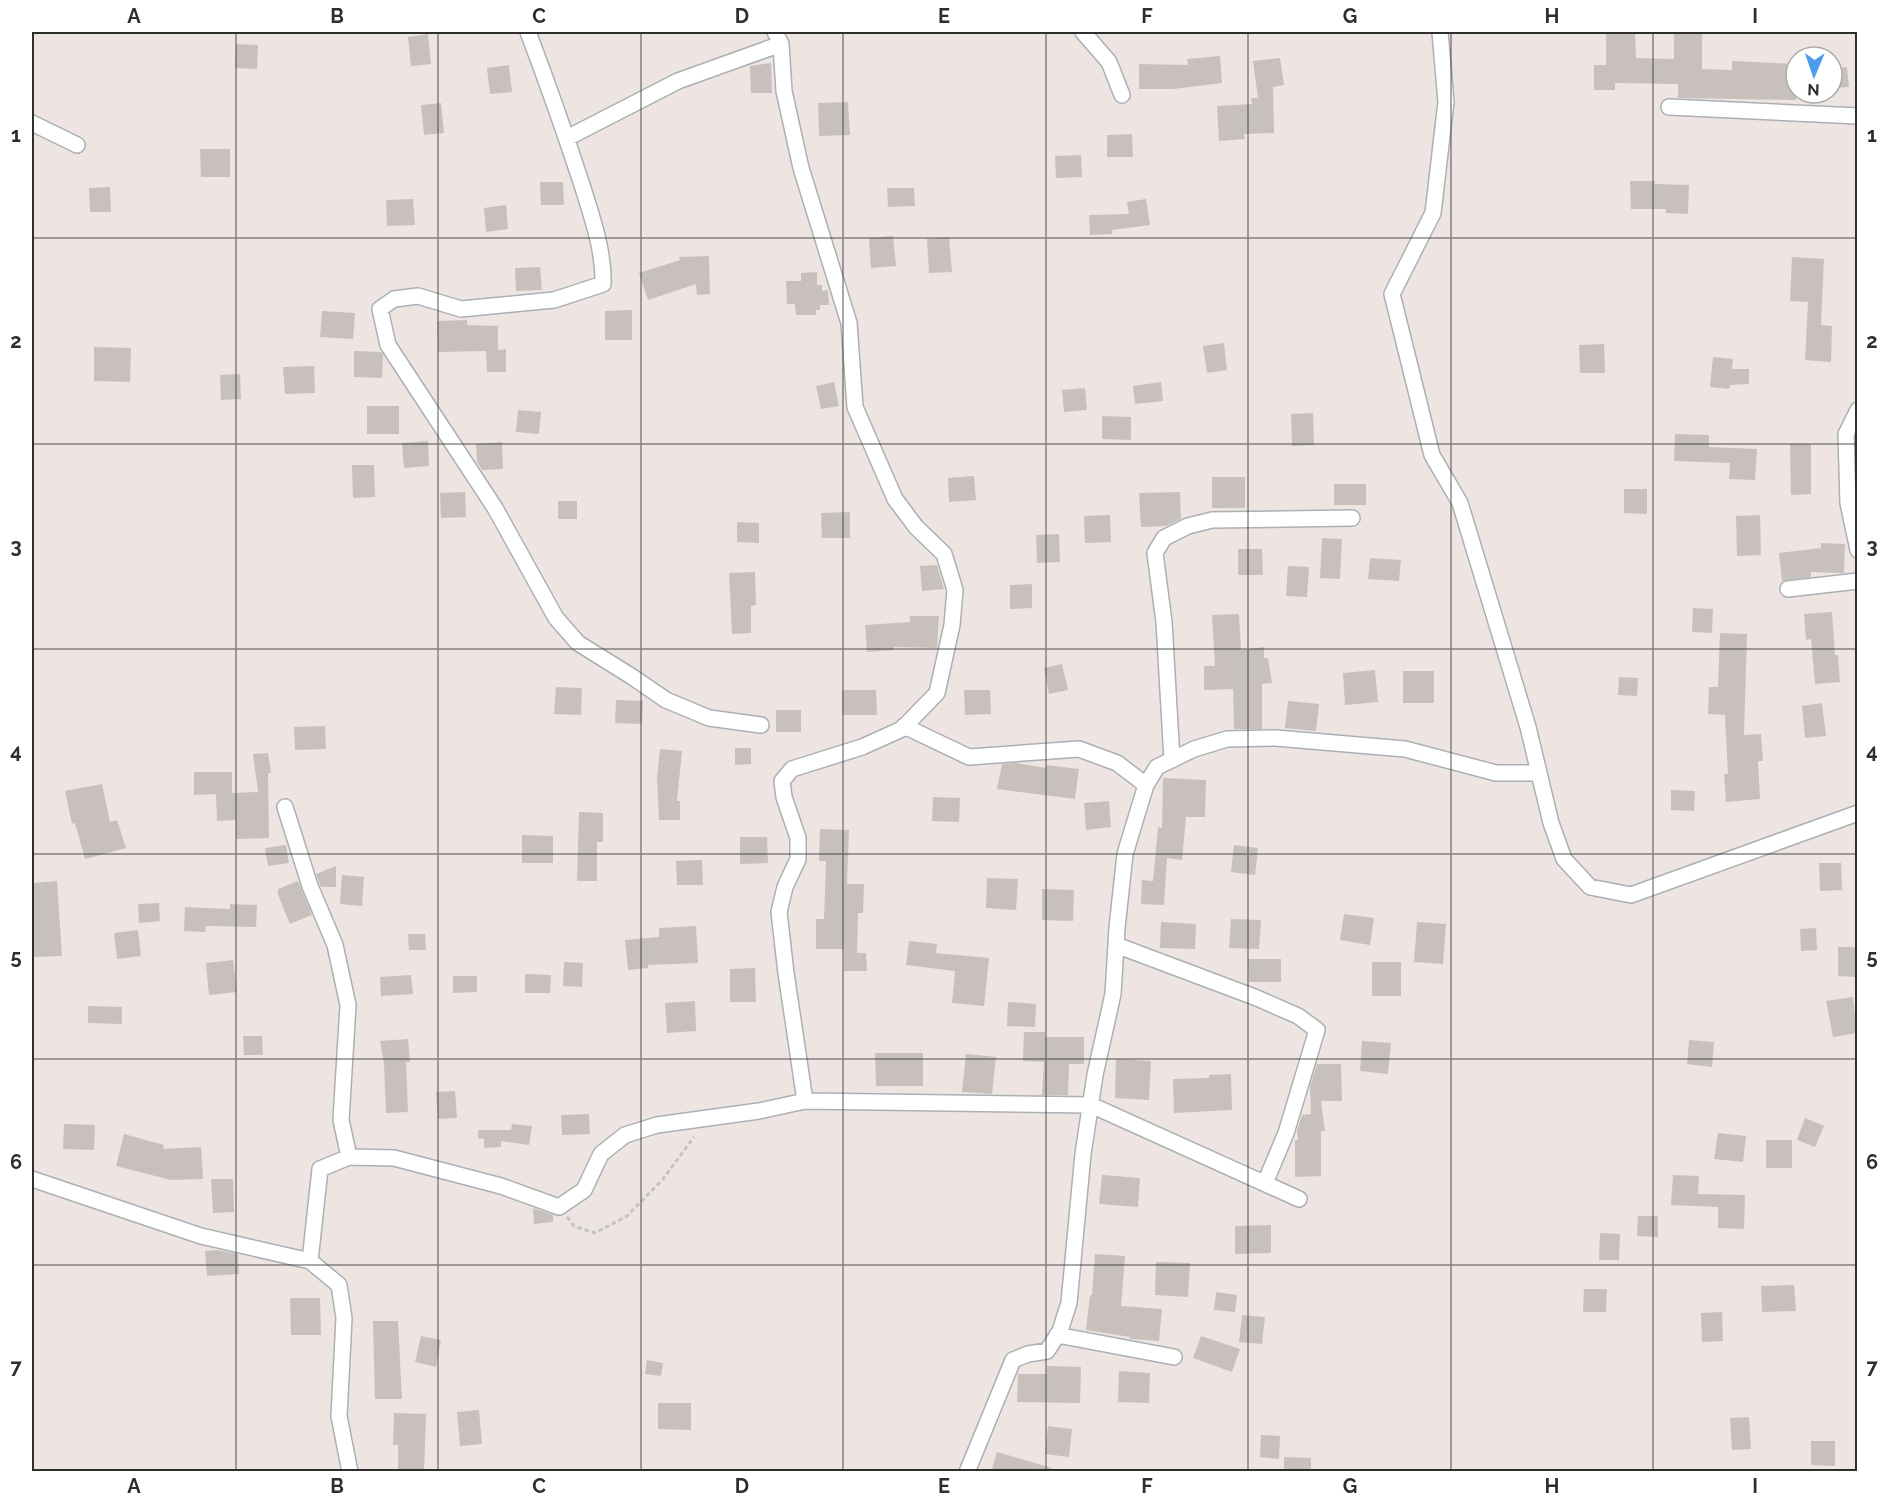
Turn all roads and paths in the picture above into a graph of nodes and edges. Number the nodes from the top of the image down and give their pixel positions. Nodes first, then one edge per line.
1 (528, 32) edge
2 (1083, 32) edge
3 (1440, 32) edge
4 (778, 38) edge
5 (1122, 95) dead end
6 (1669, 107) dead end
7 (1857, 116) edge
8 (32, 123) edge
9 (567, 138) junction
10 (77, 146) dead end
11 (1857, 410) edge
12 (1352, 518) dead end
13 (1857, 550) edge
14 (1857, 581) edge
15 (1788, 589) dead end
16 (761, 725) dead end
17 (904, 726) junction
18 (1172, 760) junction
19 (1539, 773) junction
20 (1146, 785) junction
21 (285, 807) dead end
22 (1857, 813) edge
23 (1116, 945) junction
24 (806, 1101) junction
25 (1090, 1105) junction
26 (706, 1119) junction
27 (349, 1157) junction
28 (32, 1179) edge
29 (1265, 1183) junction
30 (1299, 1199) dead end
31 (559, 1207) junction
32 (310, 1261) junction
33 (1057, 1335) junction
34 (1174, 1357) dead end
35 (350, 1472) edge
36 (967, 1472) edge

1 - 9 street
2 - 5 street
3 - 19 street
4 - 9 street
4 - 17 street
6 - 7 street
8 - 10 street
9 - 16 street
11 - 13 street
12 - 18 street
14 - 15 street
17 - 20 street
17 - 24 street
18 - 19 street
18 - 20 street
19 - 22 street
20 - 23 street
21 - 27 street
23 - 25 street
23 - 29 street
24 - 25 street
24 - 26 street
25 - 29 street
25 - 33 street
26 - 31 street
26 - 31 path
27 - 31 street
27 - 32 street
28 - 32 street
29 - 30 street
32 - 35 street
33 - 34 street
33 - 36 street

